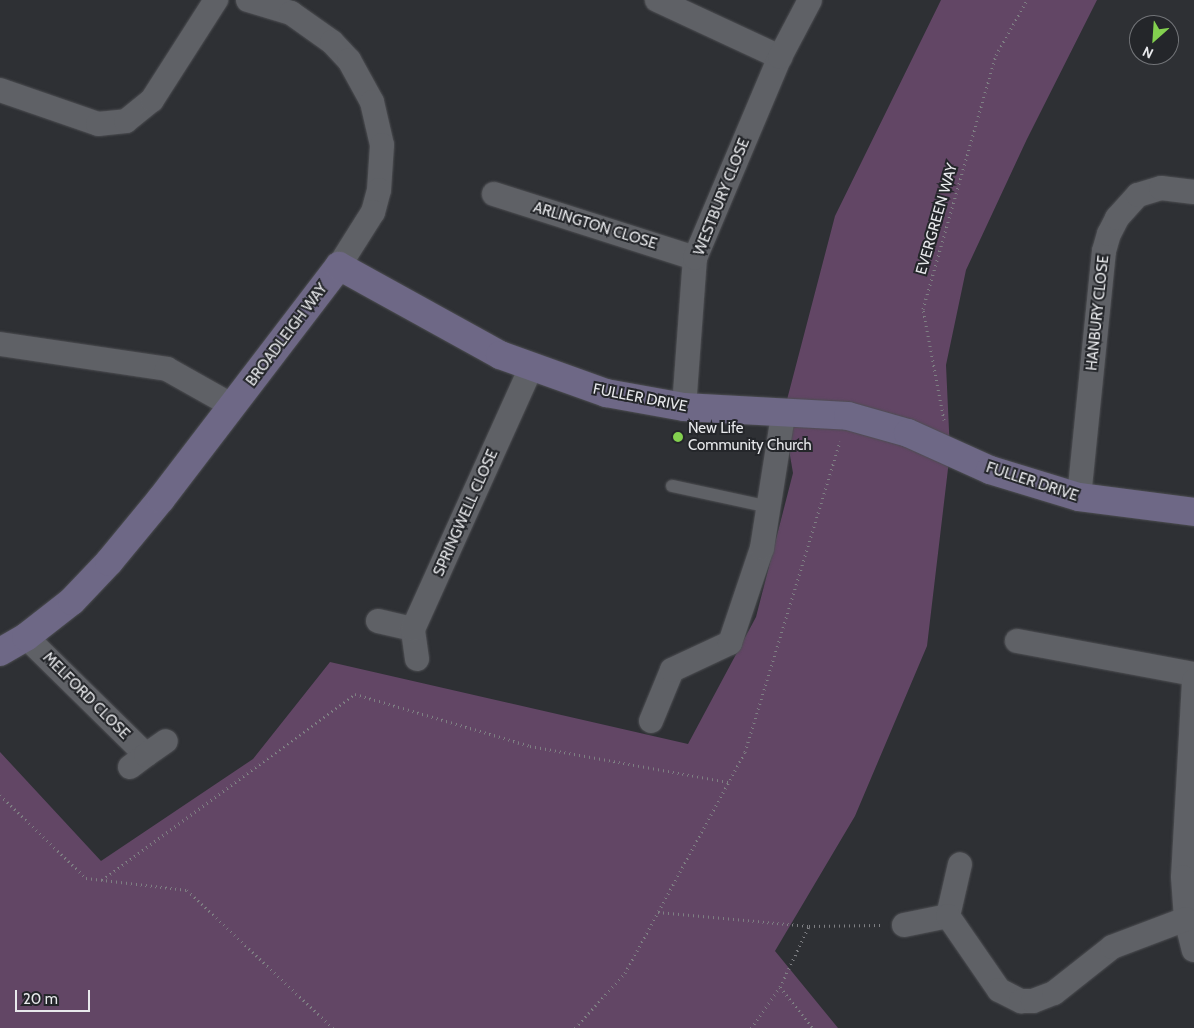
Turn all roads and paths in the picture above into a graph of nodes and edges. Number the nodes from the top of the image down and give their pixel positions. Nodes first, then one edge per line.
1 (216, 0) edge
2 (248, 0) edge
3 (657, 0) edge
4 (810, 0) edge
5 (1027, 0) edge
6 (780, 57) junction
7 (0, 90) edge
8 (1194, 192) edge
9 (494, 194) dead end
10 (696, 258) junction
11 (339, 266) junction
12 (0, 344) edge
13 (531, 368) junction
14 (233, 406) junction
15 (684, 408) junction
16 (783, 415) junction
17 (848, 416) junction
18 (950, 452) junction
19 (672, 486) dead end
20 (1079, 497) junction
21 (769, 507) junction
22 (1194, 512) edge
23 (378, 620) dead end
24 (413, 629) junction
25 (26, 637) junction
26 (1018, 641) dead end
27 (0, 652) edge
28 (416, 660) dead end
29 (1194, 674) edge
30 (1194, 681) edge
31 (651, 721) dead end
32 (166, 741) dead end
33 (729, 782) junction
34 (0, 794) edge
35 (960, 864) dead end
36 (102, 880) junction
37 (658, 912) junction
38 (948, 916) junction
39 (1186, 919) junction
40 (904, 925) joint
41 (809, 926) junction
42 (1194, 950) edge
43 (780, 987) junction
44 (333, 1028) edge
45 (575, 1028) edge
46 (751, 1028) edge
47 (813, 1028) edge

1 - 7 street
2 - 11 street, BROADLEIGH WAY
3 - 6 street
4 - 6 street, WESTBURY CLOSE
5 - 18 path, EVERGREEN WAY
6 - 10 street, WESTBURY CLOSE
8 - 20 street, HANBURY CLOSE
9 - 10 street, ARLINGTON CLOSE
10 - 15 street, WESTBURY CLOSE
11 - 13 street, FULLER DRIVE
11 - 14 street, BROADLEIGH WAY
12 - 14 street
13 - 15 street, FULLER DRIVE
13 - 24 street, SPRINGWELL CLOSE
14 - 25 street, BROADLEIGH WAY
15 - 16 street, FULLER DRIVE
16 - 17 street, FULLER DRIVE
16 - 21 street
17 - 18 street, FULLER DRIVE
17 - 33 path
18 - 20 street, FULLER DRIVE
19 - 21 lane
20 - 22 street, FULLER DRIVE
21 - 31 street
23 - 24 street
24 - 28 street, SPRINGWELL CLOSE
25 - 27 street, BROADLEIGH WAY
25 - 32 street, MELFORD CLOSE
26 - 29 street
30 - 39 street
33 - 36 path
33 - 37 path
34 - 36 path
35 - 38 street
36 - 44 path
37 - 41 path
37 - 45 path
38 - 39 street
38 - 40 street
39 - 42 street
40 - 41 path
41 - 43 path
43 - 46 path
43 - 47 path

